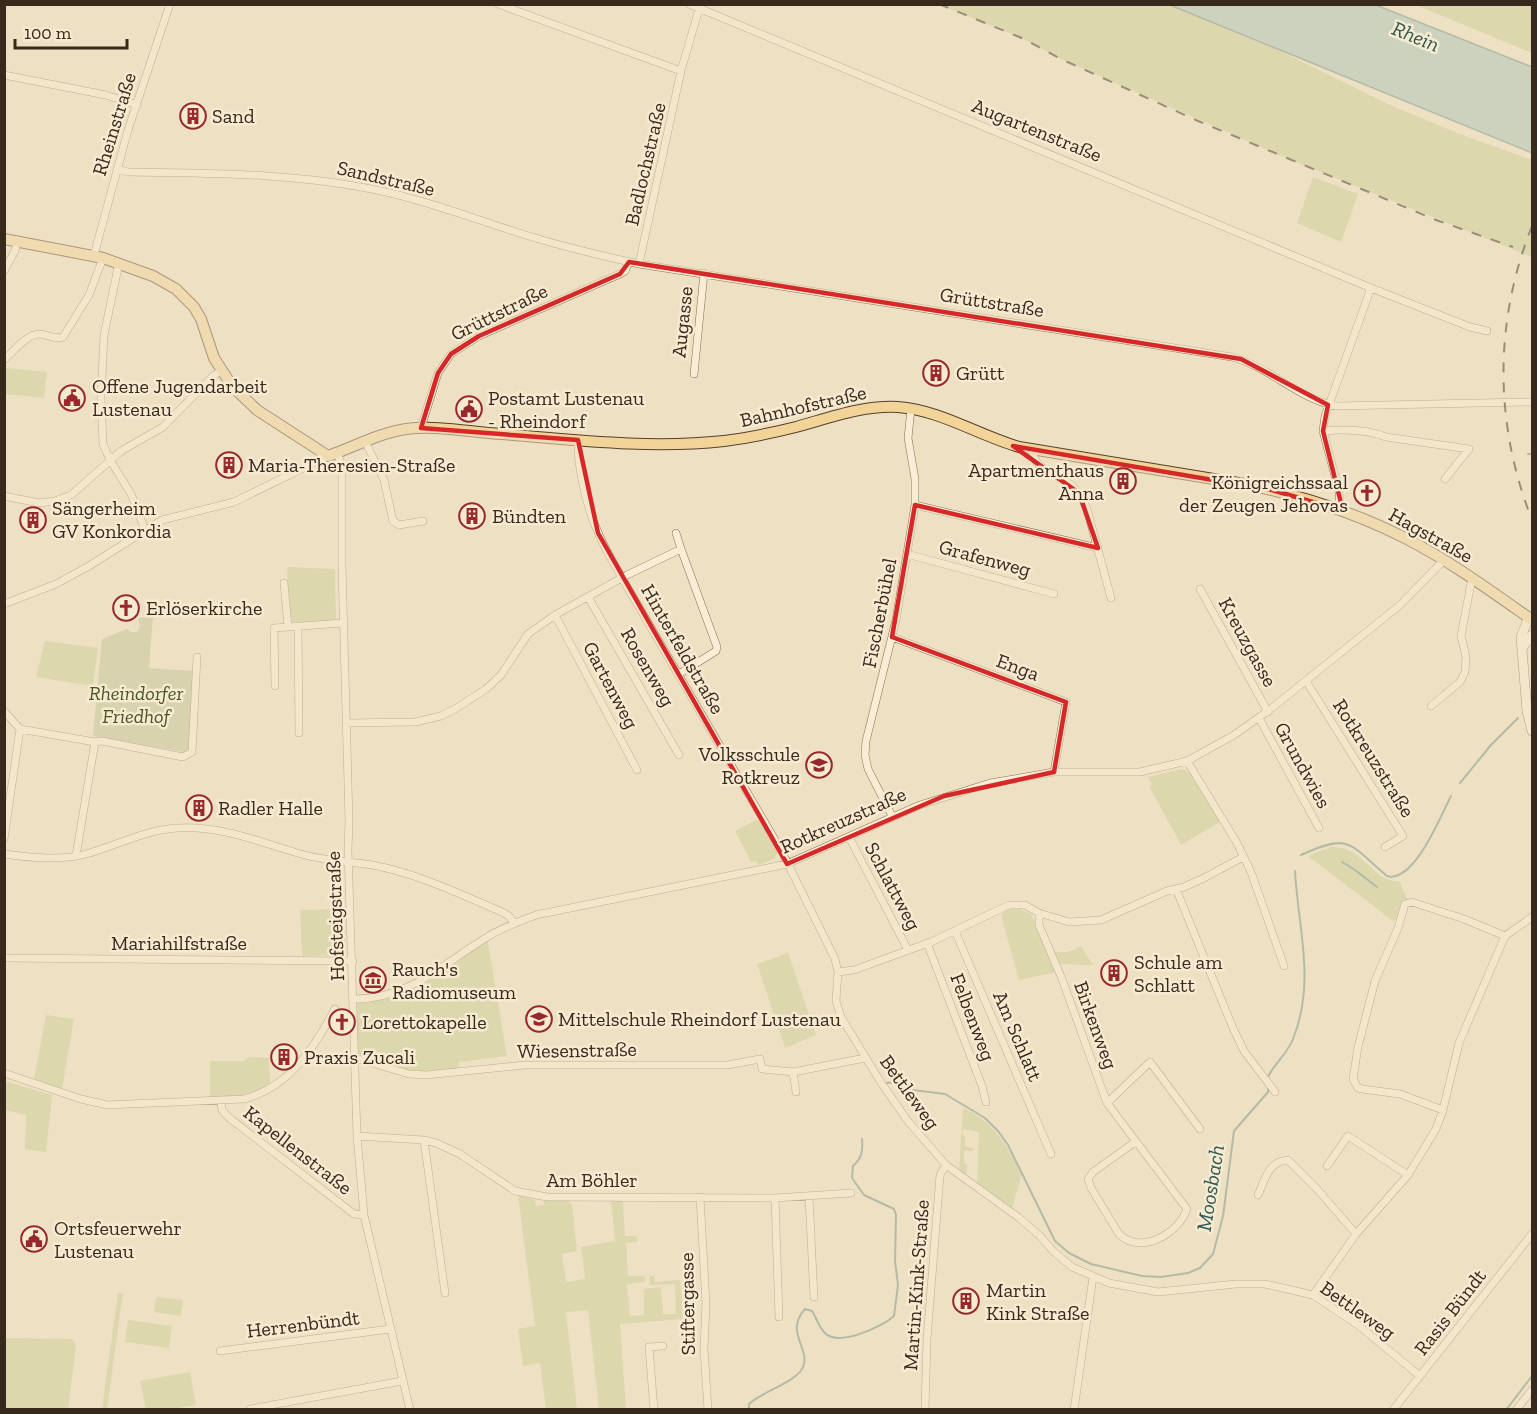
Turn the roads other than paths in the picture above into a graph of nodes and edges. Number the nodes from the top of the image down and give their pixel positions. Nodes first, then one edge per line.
1 (170, 4) edge
2 (498, 4) edge
3 (689, 4) edge
4 (699, 9) junction
5 (681, 70) junction
6 (4, 75) edge
7 (137, 105) junction
8 (117, 169) junction
9 (4, 239) edge
10 (17, 242) junction
11 (99, 256) junction
12 (629, 262) junction
13 (119, 263) junction
14 (639, 264) junction
15 (4, 270) edge
16 (704, 273) junction
17 (1371, 288) junction
18 (1487, 331) dead end
19 (4, 360) edge
20 (221, 371) junction
21 (694, 374) dead end
22 (1533, 402) edge
23 (1328, 405) junction
24 (911, 408) junction
25 (421, 428) junction
26 (1323, 431) junction
27 (365, 441) junction
28 (578, 441) junction
29 (1032, 450) junction
30 (333, 454) junction
31 (110, 460) junction
32 (1445, 479) dead end
33 (4, 496) edge
34 (915, 505) junction
35 (1340, 510) junction
36 (423, 521) dead end
37 (145, 530) junction
38 (676, 533) dead end
39 (1098, 548) junction
40 (681, 549) junction
41 (907, 554) junction
42 (1444, 560) junction
43 (622, 578) junction
44 (1472, 578) junction
45 (284, 583) dead end
46 (1200, 589) dead end
47 (1054, 594) dead end
48 (588, 597) junction
49 (1112, 598) dead end
50 (4, 604) edge
51 (555, 615) junction
52 (1531, 618) edge
53 (343, 623) junction
54 (298, 626) junction
55 (288, 627) junction
56 (1533, 635) edge
57 (892, 637) junction
58 (1522, 647) junction
59 (197, 657) dead end
60 (679, 674) junction
61 (1306, 681) junction
62 (275, 686) dead end
63 (1431, 706) dead end
64 (1530, 710) edge
65 (4, 711) edge
66 (1268, 712) junction
67 (1258, 718) junction
68 (346, 723) junction
69 (20, 729) junction
70 (1533, 731) edge
71 (299, 734) dead end
72 (95, 742) junction
73 (679, 755) dead end
74 (1186, 761) junction
75 (637, 770) dead end
76 (1054, 772) junction
77 (892, 816) junction
78 (1319, 828) dead end
79 (849, 837) junction
80 (4, 839) edge
81 (1386, 847) dead end
82 (4, 854) edge
83 (76, 856) junction
84 (1244, 857) junction
85 (350, 863) junction
86 (787, 864) junction
87 (1176, 889) junction
88 (1039, 913) junction
89 (1533, 917) edge
90 (514, 923) junction
91 (955, 931) junction
92 (1505, 936) junction
93 (927, 944) junction
94 (908, 950) junction
95 (4, 958) edge
96 (353, 961) junction
97 (1284, 966) dead end
98 (837, 972) junction
99 (354, 999) junction
100 (335, 1009) dead end
101 (355, 1058) junction
102 (865, 1059) junction
103 (792, 1072) junction
104 (4, 1073) edge
105 (796, 1092) dead end
106 (1275, 1092) dead end
107 (221, 1101) junction
108 (986, 1102) dead end
109 (1107, 1103) junction
110 (1443, 1110) junction
111 (1200, 1129) dead end
112 (357, 1137) junction
113 (424, 1140) junction
114 (1135, 1142) junction
115 (1051, 1154) dead end
116 (946, 1165) junction
117 (1327, 1166) dead end
118 (1408, 1175) junction
119 (851, 1193) dead end
120 (1258, 1196) dead end
121 (700, 1197) junction
122 (809, 1197) junction
123 (775, 1198) junction
124 (364, 1215) junction
125 (1356, 1234) junction
126 (1533, 1234) edge
127 (1093, 1277) junction
128 (446, 1293) dead end
129 (1313, 1295) junction
130 (814, 1297) dead end
131 (779, 1317) dead end
132 (390, 1329) junction
133 (663, 1346) dead end
134 (220, 1351) dead end
135 (1420, 1376) junction
136 (402, 1381) junction
137 (1533, 1390) edge
138 (250, 1409) edge
139 (410, 1410) edge
140 (654, 1410) edge
141 (708, 1410) edge
142 (925, 1410) edge
143 (1074, 1410) edge
144 (1394, 1410) edge
145 (1516, 1410) edge

1 - 7 street, Rheinstraße
2 - 5 street
3 - 4 street, Augartenstraße
4 - 5 street, Badlochstraße
4 - 17 street, Augartenstraße
5 - 14 street, Badlochstraße
6 - 7 street
7 - 8 street, Rheinstraße
8 - 11 street, Rheinstraße
8 - 12 street, Sandstraße
9 - 10 main road
10 - 11 main road
10 - 15 street
11 - 13 main road
11 - 19 street, Rheinstraße
12 - 14 street, Sandstraße
12 - 25 street, Grüttstraße
13 - 20 main road
13 - 31 street
14 - 16 street, Grüttstraße
16 - 21 street, Augasse
16 - 23 street, Grüttstraße
17 - 18 street, Augartenstraße
17 - 23 street
20 - 30 main road
20 - 31 street
22 - 23 street
23 - 26 street
24 - 28 main road, Bahnhofstraße
24 - 29 main road, Bahnhofstraße
24 - 34 street, Fischerbühel
25 - 27 main road, Bahnhofstraße
25 - 28 main road, Bahnhofstraße
26 - 32 street
26 - 35 street
27 - 30 main road, Bahnhofstraße
27 - 36 street
28 - 43 street, Hinterfeldstraße
29 - 35 main road, Bahnhofstraße
29 - 39 street
30 - 37 street
30 - 53 street, Hofsteigstraße
31 - 33 street
31 - 37 street
34 - 39 street
34 - 41 street, Fischerbühel
35 - 42 main road, Hagstraße
37 - 50 street
38 - 40 street
39 - 49 street
40 - 43 street
40 - 60 street
41 - 47 street, Grafenweg
41 - 57 street, Fischerbühel
42 - 44 main road, Hagstraße
42 - 61 street, Rotkreuzstraße
43 - 48 street
43 - 60 street, Hinterfeldstraße
44 - 52 main road, Hagstraße
44 - 63 street, Hagstraße
45 - 55 street
46 - 66 street, Kreuzgasse
48 - 51 street
48 - 73 street, Rosenweg
51 - 68 street
51 - 75 street, Gartenweg
52 - 58 main road
53 - 54 street
53 - 68 street, Hofsteigstraße
54 - 55 street
54 - 71 street
55 - 62 street
56 - 58 main road
57 - 76 street, Enga
57 - 77 street, Fischerbühel
58 - 64 main road
59 - 72 street
60 - 86 street, Hinterfeldstraße
61 - 66 street, Rotkreuzstraße
61 - 81 street, Rotkreuzstraße
64 - 70 main road
65 - 69 street
66 - 67 street, Rotkreuzstraße
67 - 74 street, Rotkreuzstraße
67 - 78 street, Grundwies
68 - 85 street, Hofsteigstraße
69 - 72 street
69 - 80 street
72 - 83 street
74 - 76 street, Rotkreuzstraße
74 - 84 street
76 - 77 street, Rotkreuzstraße
77 - 79 street, Rotkreuzstraße
79 - 86 street, Rotkreuzstraße
79 - 94 street, Schlattweg
82 - 83 street
83 - 85 street
84 - 87 street
84 - 97 street
85 - 90 street
85 - 96 street, Hofsteigstraße
86 - 90 street, Rotkreuzstraße
86 - 98 street, Bettleweg
87 - 88 street
87 - 106 street
88 - 91 street
88 - 109 street, Birkenweg
89 - 92 street
90 - 99 street, Rotkreuzstraße
91 - 93 street
91 - 115 street, Am Schlatt
92 - 110 street
92 - 110 street
93 - 94 street
93 - 108 street, Felbenweg
94 - 98 street
95 - 96 street, Mariahilfstraße
96 - 99 street, Hofsteigstraße
98 - 102 street, Bettleweg
99 - 101 street, Hofsteigstraße
100 - 107 street, Kapellenstraße
101 - 103 street, Wiesenstraße
101 - 112 street, Hofsteigstraße
102 - 103 street, Wiesenstraße
102 - 116 street, Bettleweg
103 - 105 street
104 - 107 street, Kapellenstraße
107 - 124 street, Kapellenstraße
109 - 111 street
109 - 114 street, Birkenweg
110 - 118 street
112 - 113 street, Am Böhler
112 - 124 street, Hofsteigstraße
113 - 121 street, Am Böhler
113 - 128 street
114 - 114 street, Birkenweg
116 - 127 street, Bettleweg
116 - 142 street, Martin-Kink-Straße
117 - 118 street
118 - 125 street
119 - 122 street, Am Böhler
120 - 125 street
121 - 123 street, Am Böhler
121 - 141 street, Stiftergasse
122 - 123 street, Am Böhler
122 - 130 street
123 - 131 street
124 - 132 street, Hofsteigstraße
125 - 129 street
126 - 135 street, Rasis Bündt
127 - 129 street, Bettleweg
127 - 143 street
129 - 135 street, Bettleweg
132 - 134 street, Herrenbündt
132 - 136 street, Hofsteigstraße
133 - 140 street
135 - 144 street, Rasis Bündt
136 - 138 street
136 - 139 street, Hofsteigstraße
137 - 145 street

